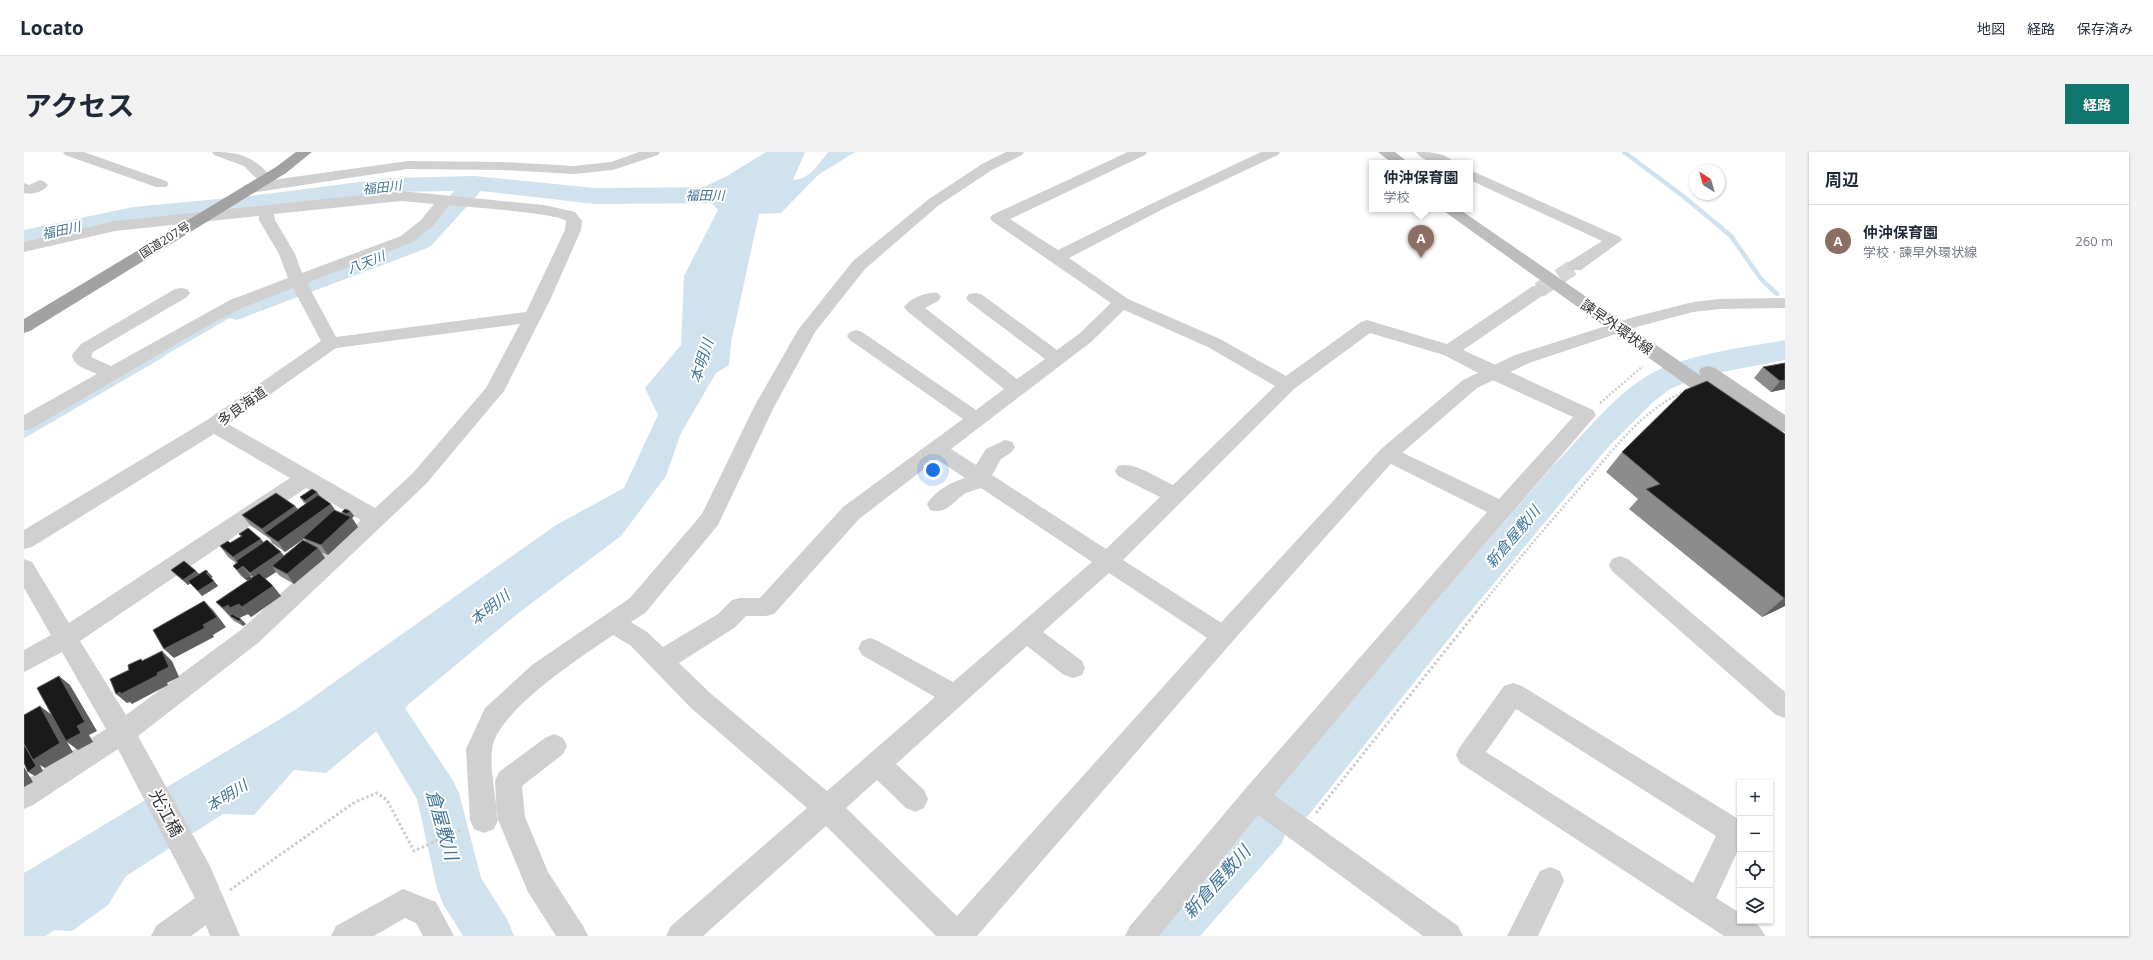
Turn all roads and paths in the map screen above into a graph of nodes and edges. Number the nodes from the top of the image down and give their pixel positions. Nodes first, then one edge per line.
1 (70, 152) edge
2 (219, 152) edge
3 (306, 152) edge
4 (653, 152) edge
5 (1017, 152) edge
6 (1140, 152) edge
7 (1273, 152) edge
8 (1423, 152) edge
9 (550, 156) dead end
10 (1381, 157) edge
11 (1392, 160) edge
12 (1440, 160) edge
13 (534, 168) junction
14 (1473, 175) edge
15 (265, 179) junction
16 (161, 184) dead end
17 (40, 185) dead end
18 (24, 188) edge
19 (247, 190) junction
20 (445, 200) junction
21 (266, 212) junction
22 (1463, 212) edge
23 (206, 215) junction
24 (69, 236) junction
25 (24, 247) edge
26 (1057, 257) junction
27 (24, 261) edge
28 (1575, 266) tunnel mouth
29 (298, 279) junction
30 (1539, 290) tunnel mouth
31 (932, 297) dead end
32 (975, 298) dead end
33 (1122, 303) junction
34 (1785, 303) edge
35 (191, 304) junction
36 (532, 317) junction
37 (1626, 325) junction
38 (24, 327) edge
39 (856, 336) dead end
40 (331, 343) junction
41 (1450, 351) junction
42 (1057, 359) junction
43 (1654, 359) junction
44 (112, 373) junction
45 (1493, 374) junction
46 (1287, 385) junction
47 (1017, 389) junction
48 (1684, 392) edge
49 (1586, 415) junction
50 (976, 419) junction
51 (24, 424) edge
52 (214, 425) junction
53 (1785, 425) edge
54 (1785, 444) edge
55 (1005, 447) dead end
56 (936, 449) junction
57 (1388, 454) junction
58 (1125, 471) dead end
59 (306, 478) junction
60 (981, 478) junction
61 (1175, 495) junction
62 (938, 504) dead end
63 (1501, 509) junction
64 (377, 519) junction
65 (24, 541) edge
66 (1109, 560) junction
67 (1620, 565) dead end
68 (24, 568) edge
69 (612, 622) junction
70 (1026, 632) junction
71 (1223, 636) junction
72 (66, 638) junction
73 (870, 648) dead end
74 (661, 661) junction
75 (24, 662) edge
76 (1073, 668) dead end
77 (954, 695) junction
78 (1785, 707) edge
79 (127, 741) junction
80 (554, 746) dead end
81 (877, 763) junction
82 (24, 796) edge
83 (1255, 797) junction
84 (915, 799) dead end
85 (826, 807) junction
86 (484, 820) joint
87 (1302, 831) junction
88 (1550, 881) dead end
89 (212, 903) junction
90 (1699, 903) junction
91 (166, 936) edge
92 (224, 936) edge
93 (346, 936) edge
94 (439, 936) edge
95 (573, 936) edge
96 (681, 936) edge
97 (957, 936) edge
98 (1140, 936) edge
99 (1448, 936) edge
100 (1522, 936) edge
101 (1750, 936) edge

1 - 16 street
2 - 15 street
3 - 15 highway, 国道207号
4 - 13 street
5 - 69 street
6 - 26 street
7 - 26 street
8 - 12 street
9 - 13 street
10 - 11 main road
13 - 19 street
14 - 28 street
15 - 19 highway, 国道207号
17 - 18 street
19 - 23 highway, 国道207号
20 - 21 street
20 - 29 street
20 - 36 street
21 - 23 street
21 - 29 street
22 - 37 main road, 諫早外環状線
23 - 24 street
23 - 38 highway, 国道207号
24 - 25 street
24 - 27 street
26 - 33 street
29 - 35 street
29 - 40 street
30 - 41 street
31 - 47 street
32 - 42 street
33 - 42 street
33 - 46 street
34 - 37 street
35 - 44 street
35 - 44 street
36 - 40 street
36 - 64 street
37 - 43 main road, 諫早外環状線
37 - 45 street
37 - 53 main road, 諫早外環状線
39 - 50 street
40 - 52 street, 多良海道
41 - 45 street
41 - 46 street
42 - 47 street
43 - 49 path
43 - 54 main road, 諫早外環状線
44 - 51 street
45 - 49 street
45 - 57 street
46 - 61 street
47 - 50 street
48 - 87 path
49 - 63 street
50 - 56 street
52 - 59 street
52 - 65 street, 多良海道
55 - 60 street
56 - 60 street
56 - 74 street
57 - 63 street
57 - 71 street
58 - 61 street
59 - 64 street
59 - 72 street
60 - 62 street
60 - 66 street
61 - 66 street
63 - 83 street
64 - 79 street
66 - 70 street
66 - 71 street
67 - 78 street
68 - 72 street, 光江橋
69 - 74 street
69 - 86 street
70 - 76 street
70 - 77 street
71 - 97 street
72 - 75 street
72 - 79 street, 光江橋
73 - 77 street
74 - 85 street
77 - 81 street
79 - 82 street
79 - 89 street, 光江橋
80 - 95 street
81 - 84 street
81 - 85 street
83 - 87 street
83 - 98 street
85 - 96 street
85 - 97 street
86 - 89 path
87 - 99 street
88 - 100 street
89 - 91 street
89 - 92 street, 光江橋
90 - 90 street
90 - 101 street
93 - 94 street

